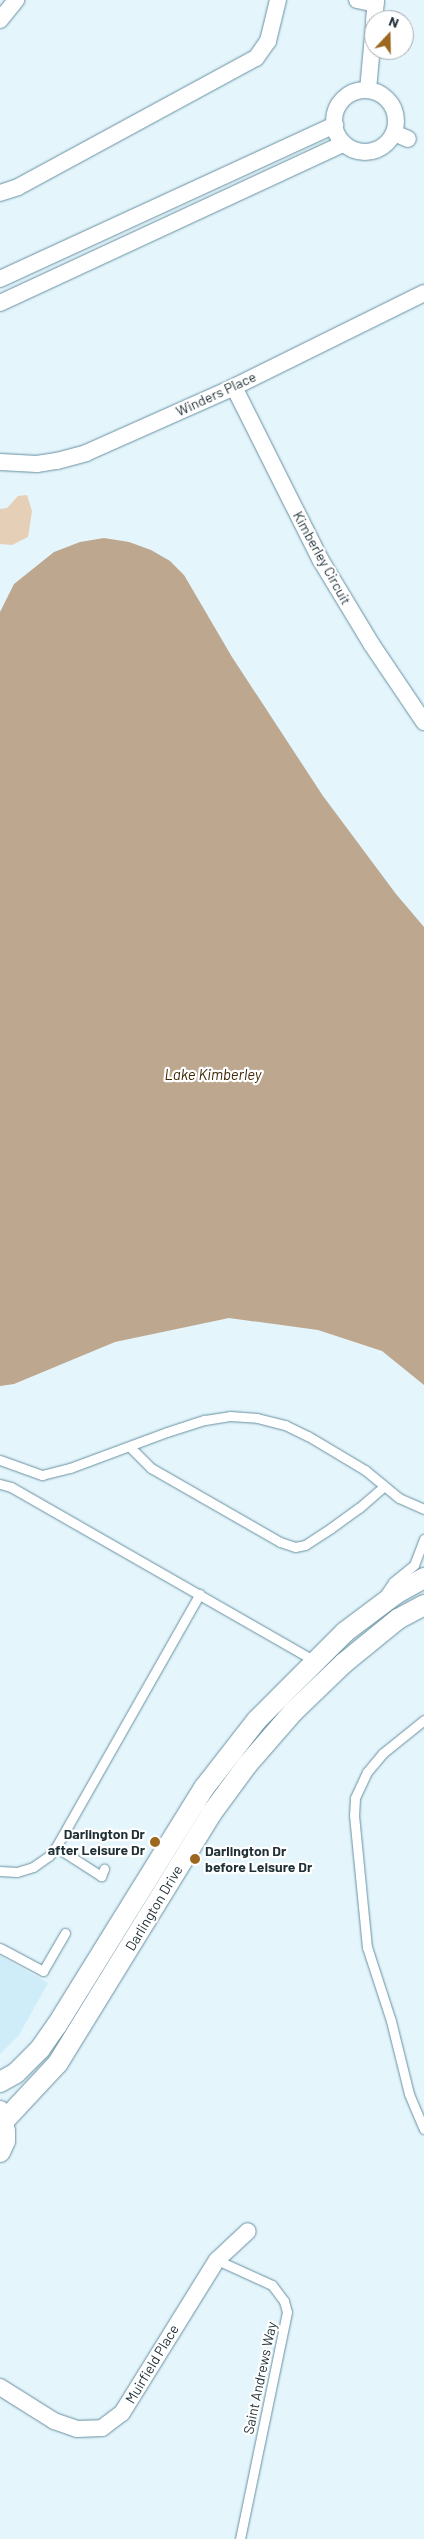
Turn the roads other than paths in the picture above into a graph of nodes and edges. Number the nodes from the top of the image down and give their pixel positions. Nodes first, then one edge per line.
1 (16, 0) edge
2 (278, 0) edge
3 (357, 0) edge
4 (372, 10) edge
5 (0, 20) edge
6 (371, 60) edge
7 (368, 90) junction
8 (334, 125) junction
9 (344, 143) junction
10 (0, 192) edge
11 (0, 279) edge
12 (424, 294) edge
13 (0, 303) edge
14 (234, 387) junction
15 (0, 462) edge
16 (424, 722) edge
17 (130, 1447) junction
18 (0, 1460) edge
19 (0, 1484) edge
20 (384, 1486) junction
21 (424, 1509) edge
22 (424, 1539) edge
23 (424, 1578) edge
24 (200, 1594) junction
25 (424, 1604) edge
26 (379, 1605) junction
27 (315, 1661) junction
28 (424, 1720) edge
29 (56, 1848) junction
30 (104, 1869) dead end
31 (0, 1871) edge
32 (65, 1933) dead end
33 (0, 1948) edge
34 (0, 2082) edge
35 (2, 2116) edge
36 (424, 2129) edge
37 (0, 2152) edge
38 (248, 2231) dead end
39 (217, 2260) junction
40 (0, 2388) edge
41 (240, 2539) edge

1 - 5 street
2 - 10 street
3 - 4 street
6 - 7 street
7 - 8 street
7 - 9 street
8 - 9 street
8 - 11 street
9 - 13 street
12 - 14 street, Winders Place
14 - 15 street, Winders Place
14 - 16 street, Kimberley Circuit
17 - 18 lane
17 - 20 lane
17 - 20 lane
19 - 24 lane
20 - 21 lane
22 - 26 lane
23 - 26 street, Darlington Drive
24 - 27 lane
24 - 29 lane
25 - 35 street, Darlington Drive
26 - 27 street, Darlington Drive
27 - 34 street, Darlington Drive
28 - 36 lane
29 - 30 lane
29 - 31 lane
32 - 33 lane
35 - 37 street
38 - 39 street, Muirfield Place
39 - 40 street, Muirfield Place
39 - 41 lane, Saint Andrews Way

